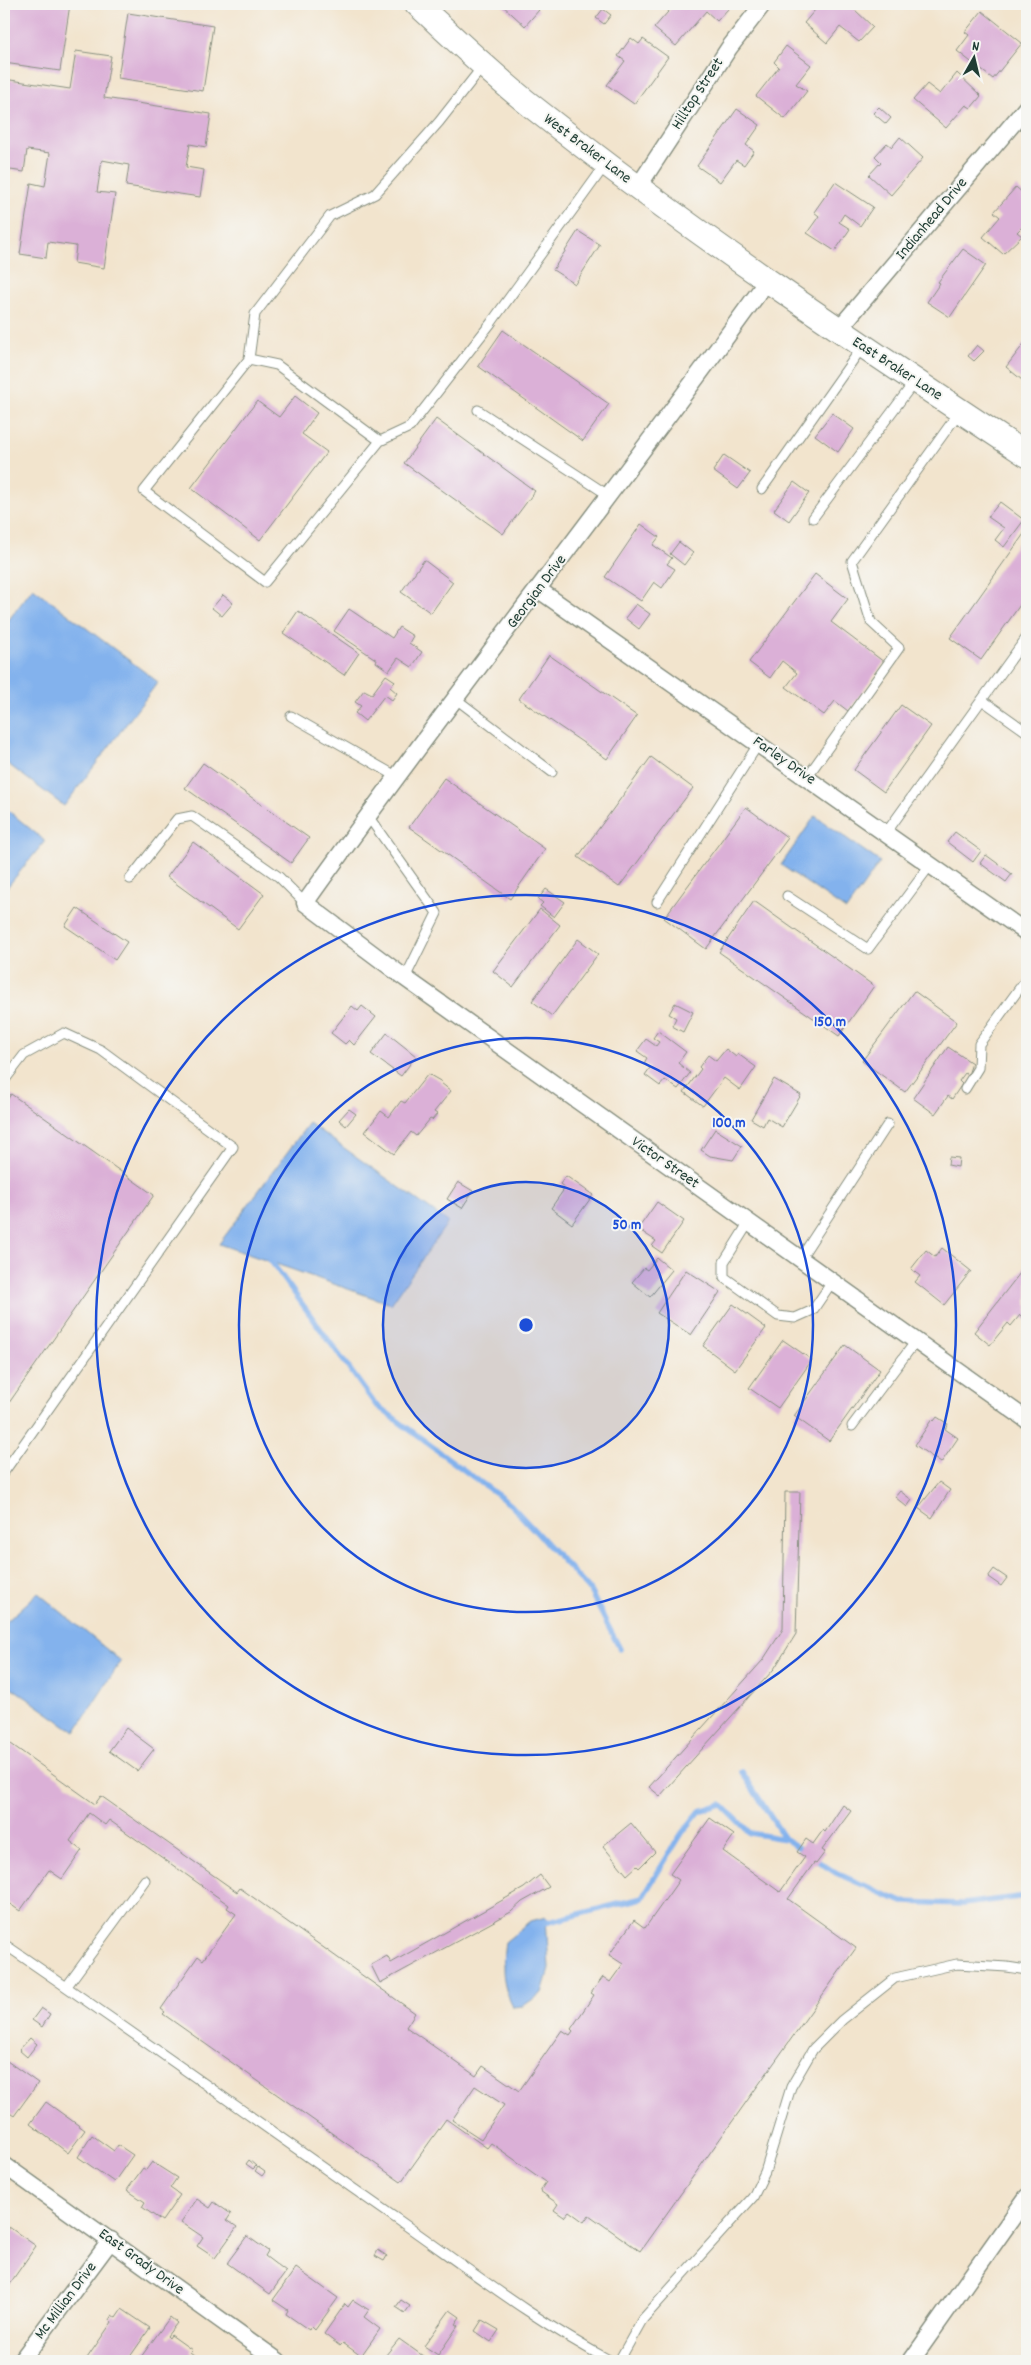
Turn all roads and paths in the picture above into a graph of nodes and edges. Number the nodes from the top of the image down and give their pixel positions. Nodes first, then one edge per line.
1 (763, 4) edge
2 (422, 5) edge
3 (484, 64) junction
4 (1027, 107) edge
5 (606, 164) junction
6 (638, 187) junction
7 (768, 280) junction
8 (838, 330) junction
9 (863, 346) junction
10 (249, 359) junction
11 (915, 381) junction
12 (478, 410) dead end
13 (960, 411) junction
14 (380, 441) junction
15 (1027, 455) edge
16 (762, 489) dead end
17 (608, 495) junction
18 (812, 518) dead end
19 (539, 590) junction
20 (1027, 637) edge
21 (456, 699) junction
22 (982, 700) junction
23 (290, 716) dead end
24 (1027, 732) edge
25 (759, 743) junction
26 (552, 772) dead end
27 (396, 776) junction
28 (807, 777) junction
29 (368, 816) junction
30 (886, 833) junction
31 (930, 864) junction
32 (130, 879) dead end
33 (787, 896) dead end
34 (657, 902) dead end
35 (306, 903) junction
36 (1027, 932) edge
37 (405, 978) junction
38 (1027, 978) edge
39 (4, 1081) edge
40 (965, 1089) dead end
41 (888, 1124) dead end
42 (749, 1222) junction
43 (800, 1259) junction
44 (832, 1282) junction
45 (916, 1341) junction
46 (1027, 1420) edge
47 (852, 1426) dead end
48 (4, 1472) edge
49 (145, 1880) dead end
50 (4, 1944) edge
51 (1027, 1970) edge
52 (67, 1986) junction
53 (4, 2165) edge
54 (1027, 2197) edge
55 (111, 2240) junction
56 (21, 2361) edge
57 (278, 2361) edge
58 (611, 2361) edge
59 (619, 2361) edge
60 (910, 2361) edge

1 - 6 street, Hilltop Street
2 - 3 main road, West Braker Lane
3 - 5 main road, West Braker Lane
3 - 10 lane
4 - 8 street, Indianhead Drive
5 - 6 main road, West Braker Lane
5 - 14 lane
6 - 7 main road, West Braker Lane
7 - 8 main road, East Braker Lane
7 - 17 street, Georgian Drive
8 - 9 main road, East Braker Lane
9 - 11 main road, East Braker Lane
9 - 16 lane
10 - 14 lane
10 - 14 lane
11 - 13 main road, East Braker Lane
11 - 18 lane
12 - 17 lane
13 - 15 main road, East Braker Lane
13 - 28 lane
17 - 19 street, Georgian Drive
19 - 21 street, Georgian Drive
19 - 25 street, Farley Drive
20 - 22 lane
21 - 26 lane
21 - 27 street, Georgian Drive
22 - 24 lane
22 - 30 lane
23 - 27 lane
25 - 28 street, Farley Drive
25 - 34 lane
27 - 29 street, Georgian Drive
28 - 30 street, Farley Drive
29 - 35 street, Georgian Drive
29 - 37 lane
30 - 31 street, Farley Drive
31 - 33 lane
31 - 36 street, Farley Drive
32 - 35 lane
35 - 37 street, Victor Street
37 - 42 street, Victor Street
38 - 40 lane
39 - 48 lane
41 - 43 lane
42 - 43 street, Victor Street
42 - 44 lane
43 - 44 street, Victor Street
44 - 45 street, Victor Street
45 - 46 street, Victor Street
45 - 47 lane
49 - 52 lane
50 - 52 lane
51 - 59 lane
52 - 58 lane
53 - 55 street, East Grady Drive
54 - 60 street
55 - 56 street, Mc Millian Drive
55 - 57 street, East Grady Drive

